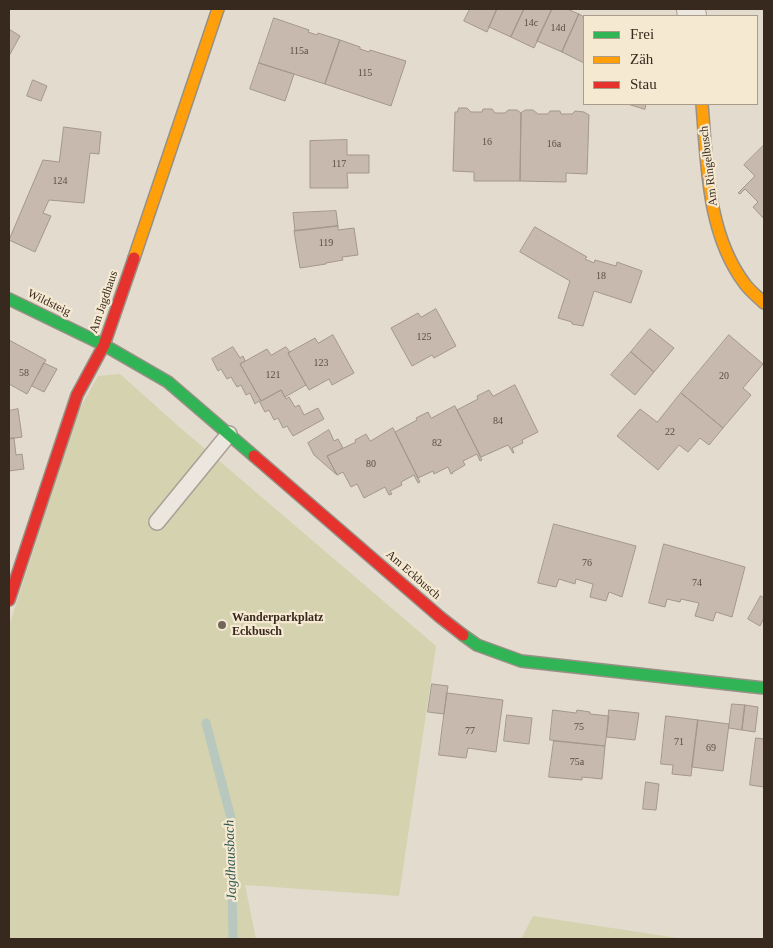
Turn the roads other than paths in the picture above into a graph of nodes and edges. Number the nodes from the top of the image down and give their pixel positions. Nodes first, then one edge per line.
1 (218, 9) edge
2 (702, 105) edge
3 (9, 299) edge
4 (764, 303) edge
5 (104, 345) junction
6 (230, 434) junction
7 (158, 522) dead end
8 (9, 600) edge
9 (764, 688) edge

1 - 5 street, Am Jagdhaus
2 - 4 street, Am Ringelbusch
3 - 5 street, Wildsteig
5 - 6 street, Am Eckbusch
5 - 8 street, Am Jagdhaus
6 - 7 lane
6 - 9 street, Am Eckbusch

